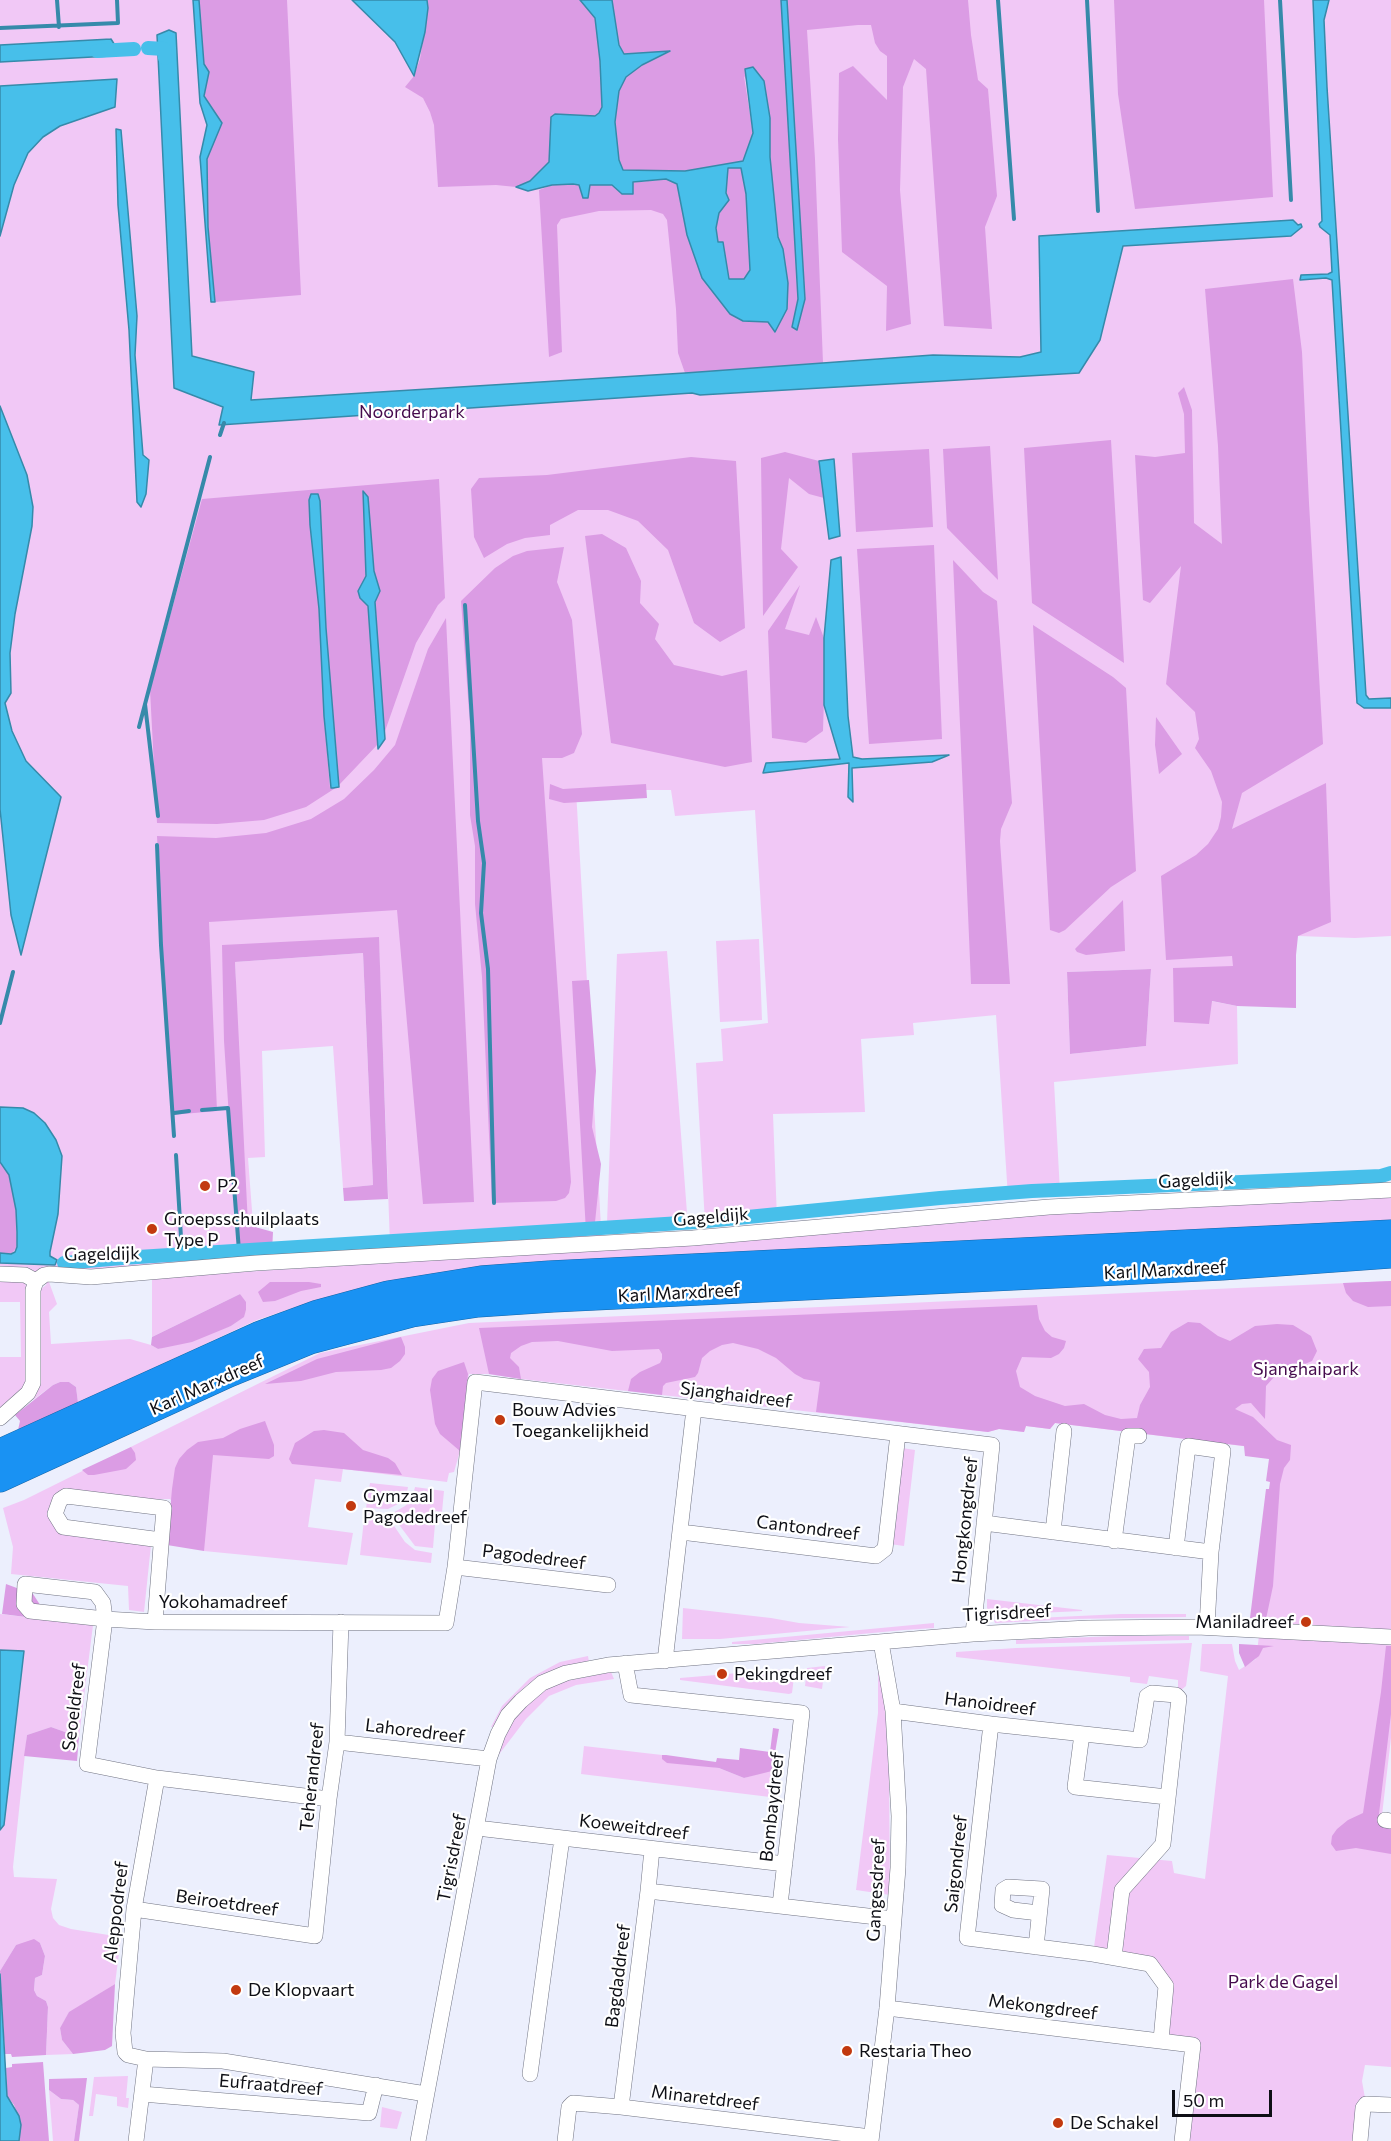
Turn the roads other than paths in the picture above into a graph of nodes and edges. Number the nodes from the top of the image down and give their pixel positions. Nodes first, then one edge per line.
1 (1391, 1190) edge
2 (1391, 1233) edge
3 (1391, 1255) edge
4 (0, 1274) edge
5 (36, 1281) junction
6 (475, 1382) joint
7 (694, 1409) junction
8 (0, 1418) edge
9 (1064, 1431) dead end
10 (898, 1434) junction
11 (1139, 1436) dead end
12 (992, 1445) joint
13 (0, 1452) edge
14 (0, 1479) edge
15 (984, 1523) junction
16 (681, 1532) junction
17 (1053, 1532) junction
18 (161, 1540) junction
19 (1114, 1541) junction
20 (1176, 1548) junction
21 (1211, 1552) junction
22 (455, 1568) junction
23 (608, 1585) dead end
24 (105, 1619) junction
25 (155, 1622) junction
26 (340, 1622) junction
27 (1207, 1627) junction
28 (973, 1634) junction
29 (1391, 1637) edge
30 (881, 1642) junction
31 (665, 1660) junction
32 (625, 1664) junction
33 (893, 1711) junction
34 (991, 1724) junction
35 (1082, 1734) junction
36 (338, 1742) junction
37 (489, 1759) junction
38 (157, 1778) junction
39 (1167, 1797) junction
40 (329, 1798) junction
41 (477, 1828) junction
42 (562, 1838) junction
43 (652, 1849) junction
44 (785, 1864) junction
45 (648, 1891) junction
46 (780, 1905) junction
47 (134, 1909) junction
48 (1039, 1913) dead end
49 (894, 1919) junction
50 (315, 1936) joint
51 (1036, 1947) junction
52 (1114, 1957) junction
53 (887, 2008) junction
54 (1161, 2040) junction
55 (125, 2052) joint
56 (146, 2059) junction
57 (530, 2074) dead end
58 (376, 2085) junction
59 (142, 2094) junction
60 (426, 2094) junction
61 (1391, 2105) edge
62 (621, 2107) junction
63 (871, 2139) edge
64 (136, 2141) edge
65 (418, 2141) edge
66 (565, 2141) edge
67 (1182, 2141) edge
68 (1360, 2141) edge

1 - 5 street, Gageldijk
2 - 13 highway, Karl Marxdreef
3 - 14 highway, Karl Marxdreef
4 - 5 street, Gageldijk
5 - 8 street
6 - 7 street, Sjanghaidreef
6 - 22 street, Pagodedreef
7 - 10 street, Sjanghaidreef
7 - 16 street
9 - 17 street
10 - 12 street, Sjanghaidreef
10 - 16 street, Cantondreef
11 - 19 street
12 - 15 street, Hongkongdreef
15 - 17 street
15 - 28 street, Hongkongdreef
16 - 31 street
17 - 19 street
18 - 18 street
18 - 25 street
19 - 20 street
20 - 21 street
20 - 21 street
21 - 27 street
22 - 23 street, Pagodedreef
22 - 26 street, Pagodedreef
24 - 24 street, Yokohamadreef
24 - 25 street, Yokohamadreef
24 - 38 street, Seoeldreef
25 - 26 street, Yokohamadreef
26 - 36 street, Teherandreef
27 - 28 street, Tigrisdreef
27 - 29 street, Tigrisdreef
28 - 30 street, Tigrisdreef
30 - 31 street, Tigrisdreef
30 - 33 street, Gangesdreef
31 - 32 street, Tigrisdreef
32 - 37 street, Tigrisdreef
32 - 44 street, Bombaydreef
33 - 34 street, Hanoidreef
33 - 49 street, Gangesdreef
34 - 35 street, Hanoidreef
34 - 51 street, Saigondreef
35 - 39 street
35 - 39 street, Hanoidreef
36 - 37 street, Lahoredreef
36 - 40 street, Teherandreef
37 - 41 street, Tigrisdreef
38 - 40 street
38 - 47 street, Aleppodreef
39 - 52 street, Hanoidreef
40 - 50 street, Teherandreef
41 - 42 street, Koeweitdreef
41 - 60 street, Tigrisdreef
42 - 43 street, Koeweitdreef
42 - 57 street
43 - 44 street, Koeweitdreef
43 - 45 street, Bagdaddreef
44 - 46 street, Bombaydreef
45 - 46 street
45 - 62 street, Bagdaddreef
46 - 49 street
47 - 50 street, Beiroetdreef
47 - 55 street, Aleppodreef
48 - 51 street
49 - 53 street, Gangesdreef
51 - 52 street, Saigondreef
52 - 54 street, Saigondreef
53 - 54 street, Mekongdreef
53 - 63 street, Gangesdreef
54 - 67 street, Mekongdreef
55 - 56 street, Eufraatdreef
56 - 58 street, Eufraatdreef
56 - 59 street
58 - 59 street, Eufraatdreef
58 - 60 street, Eufraatdreef
59 - 64 street
60 - 65 street, Tigrisdreef
61 - 68 street
62 - 63 street, Minaretdreef
62 - 66 street, Minaretdreef

